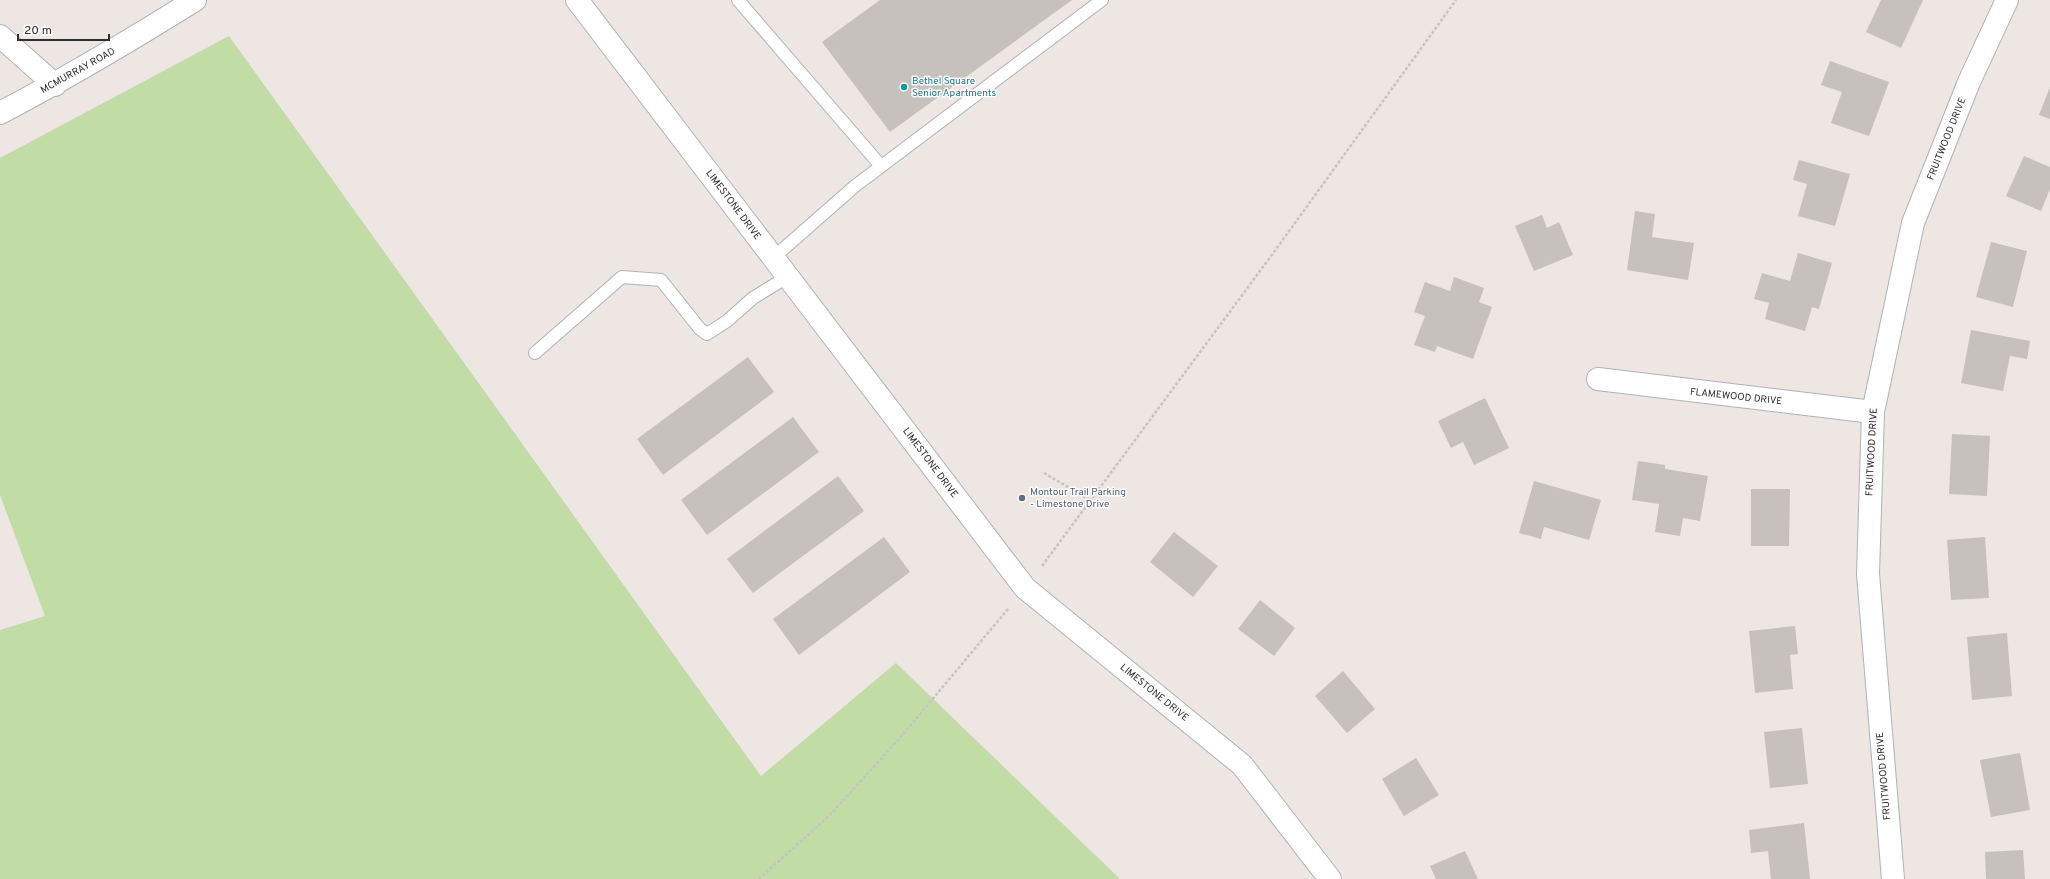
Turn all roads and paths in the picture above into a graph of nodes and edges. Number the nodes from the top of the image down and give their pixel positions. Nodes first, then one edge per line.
1 (195, 0) edge
2 (577, 0) edge
3 (738, 0) edge
4 (1102, 0) edge
5 (1456, 0) edge
6 (2007, 0) edge
7 (0, 36) edge
8 (54, 85) junction
9 (0, 113) edge
10 (881, 166) junction
11 (773, 258) junction
12 (787, 277) junction
13 (534, 354) dead end
14 (1598, 380) dead end
15 (1873, 412) junction
16 (1044, 473) dead end
17 (1090, 500) junction
18 (1025, 588) junction
19 (759, 879) edge
20 (1330, 879) edge
21 (1892, 879) edge

1 - 8 street, MCMURRAY ROAD
2 - 11 street, LIMESTONE DRIVE
3 - 10 lane
4 - 10 lane
5 - 17 path
6 - 15 street, FRUITWOOD DRIVE
7 - 8 street
8 - 9 street, MCMURRAY ROAD
10 - 11 lane
11 - 12 street, LIMESTONE DRIVE
12 - 13 lane
12 - 18 street, LIMESTONE DRIVE
14 - 15 street, FLAMEWOOD DRIVE
15 - 21 street, FRUITWOOD DRIVE
16 - 17 path
17 - 18 path
18 - 19 path
18 - 20 street, LIMESTONE DRIVE

